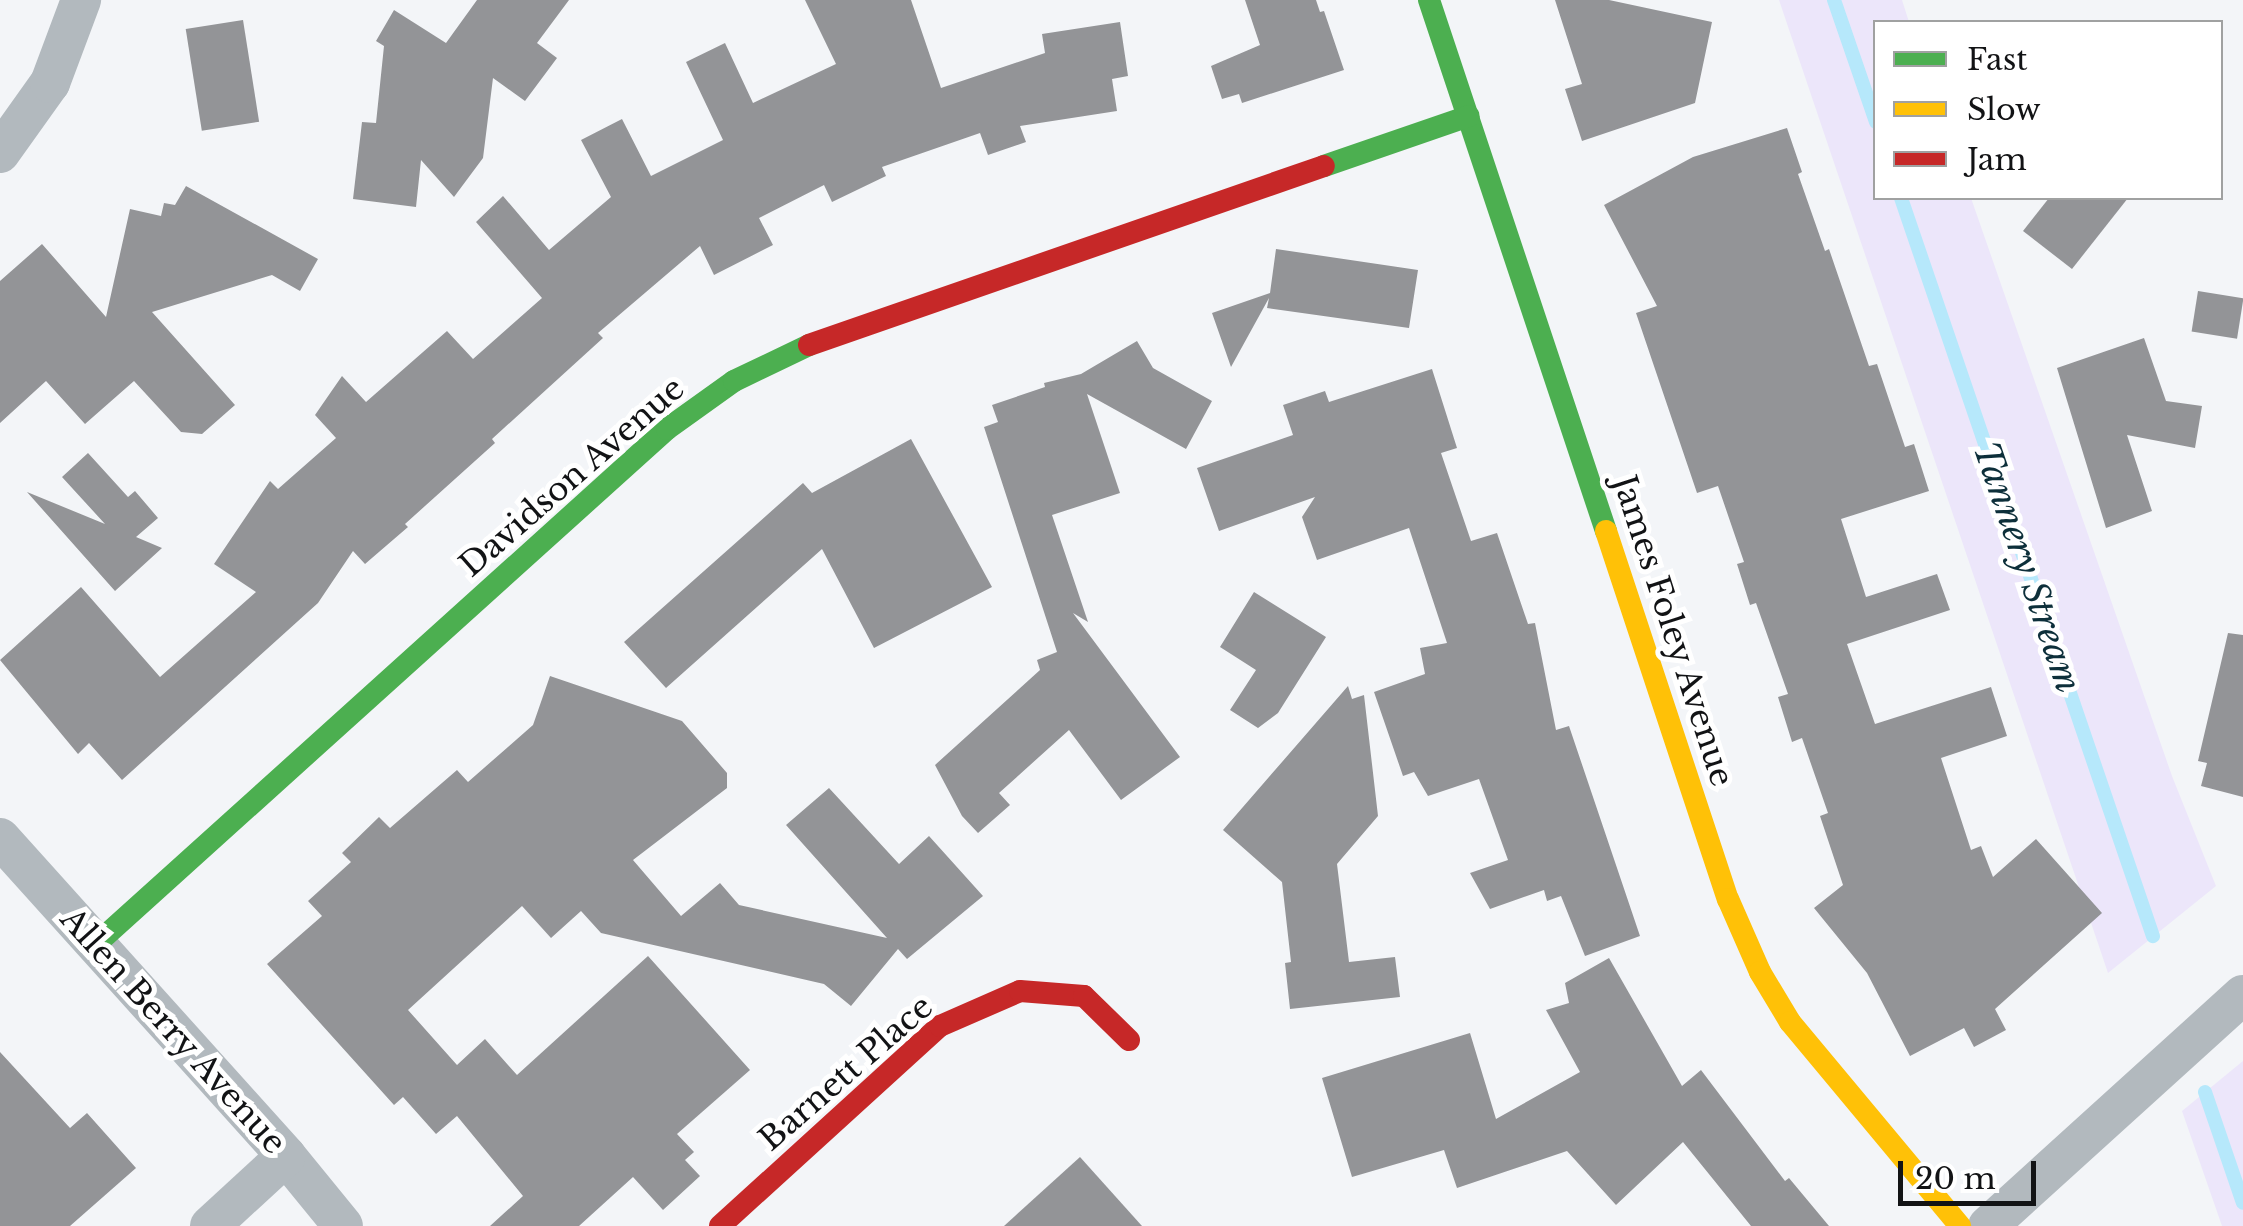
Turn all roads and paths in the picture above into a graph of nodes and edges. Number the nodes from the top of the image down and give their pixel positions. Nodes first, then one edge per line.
1 (82, 0) edge
2 (1429, 0) edge
3 (1468, 116) junction
4 (0, 153) edge
5 (0, 838) edge
6 (96, 945) junction
7 (2243, 996) edge
8 (1129, 1040) dead end
9 (286, 1156) junction
10 (210, 1226) edge
11 (343, 1226) edge
12 (720, 1226) edge
13 (1960, 1226) edge
14 (1988, 1226) edge

1 - 4 street
2 - 3 street, James Foley Avenue
3 - 6 street, Davidson Avenue
3 - 13 street, James Foley Avenue
5 - 6 street, Allen Berry Avenue
6 - 9 street, Allen Berry Avenue
7 - 14 street
8 - 12 street, Barnett Place
9 - 10 street
9 - 11 street, Allen Berry Avenue

